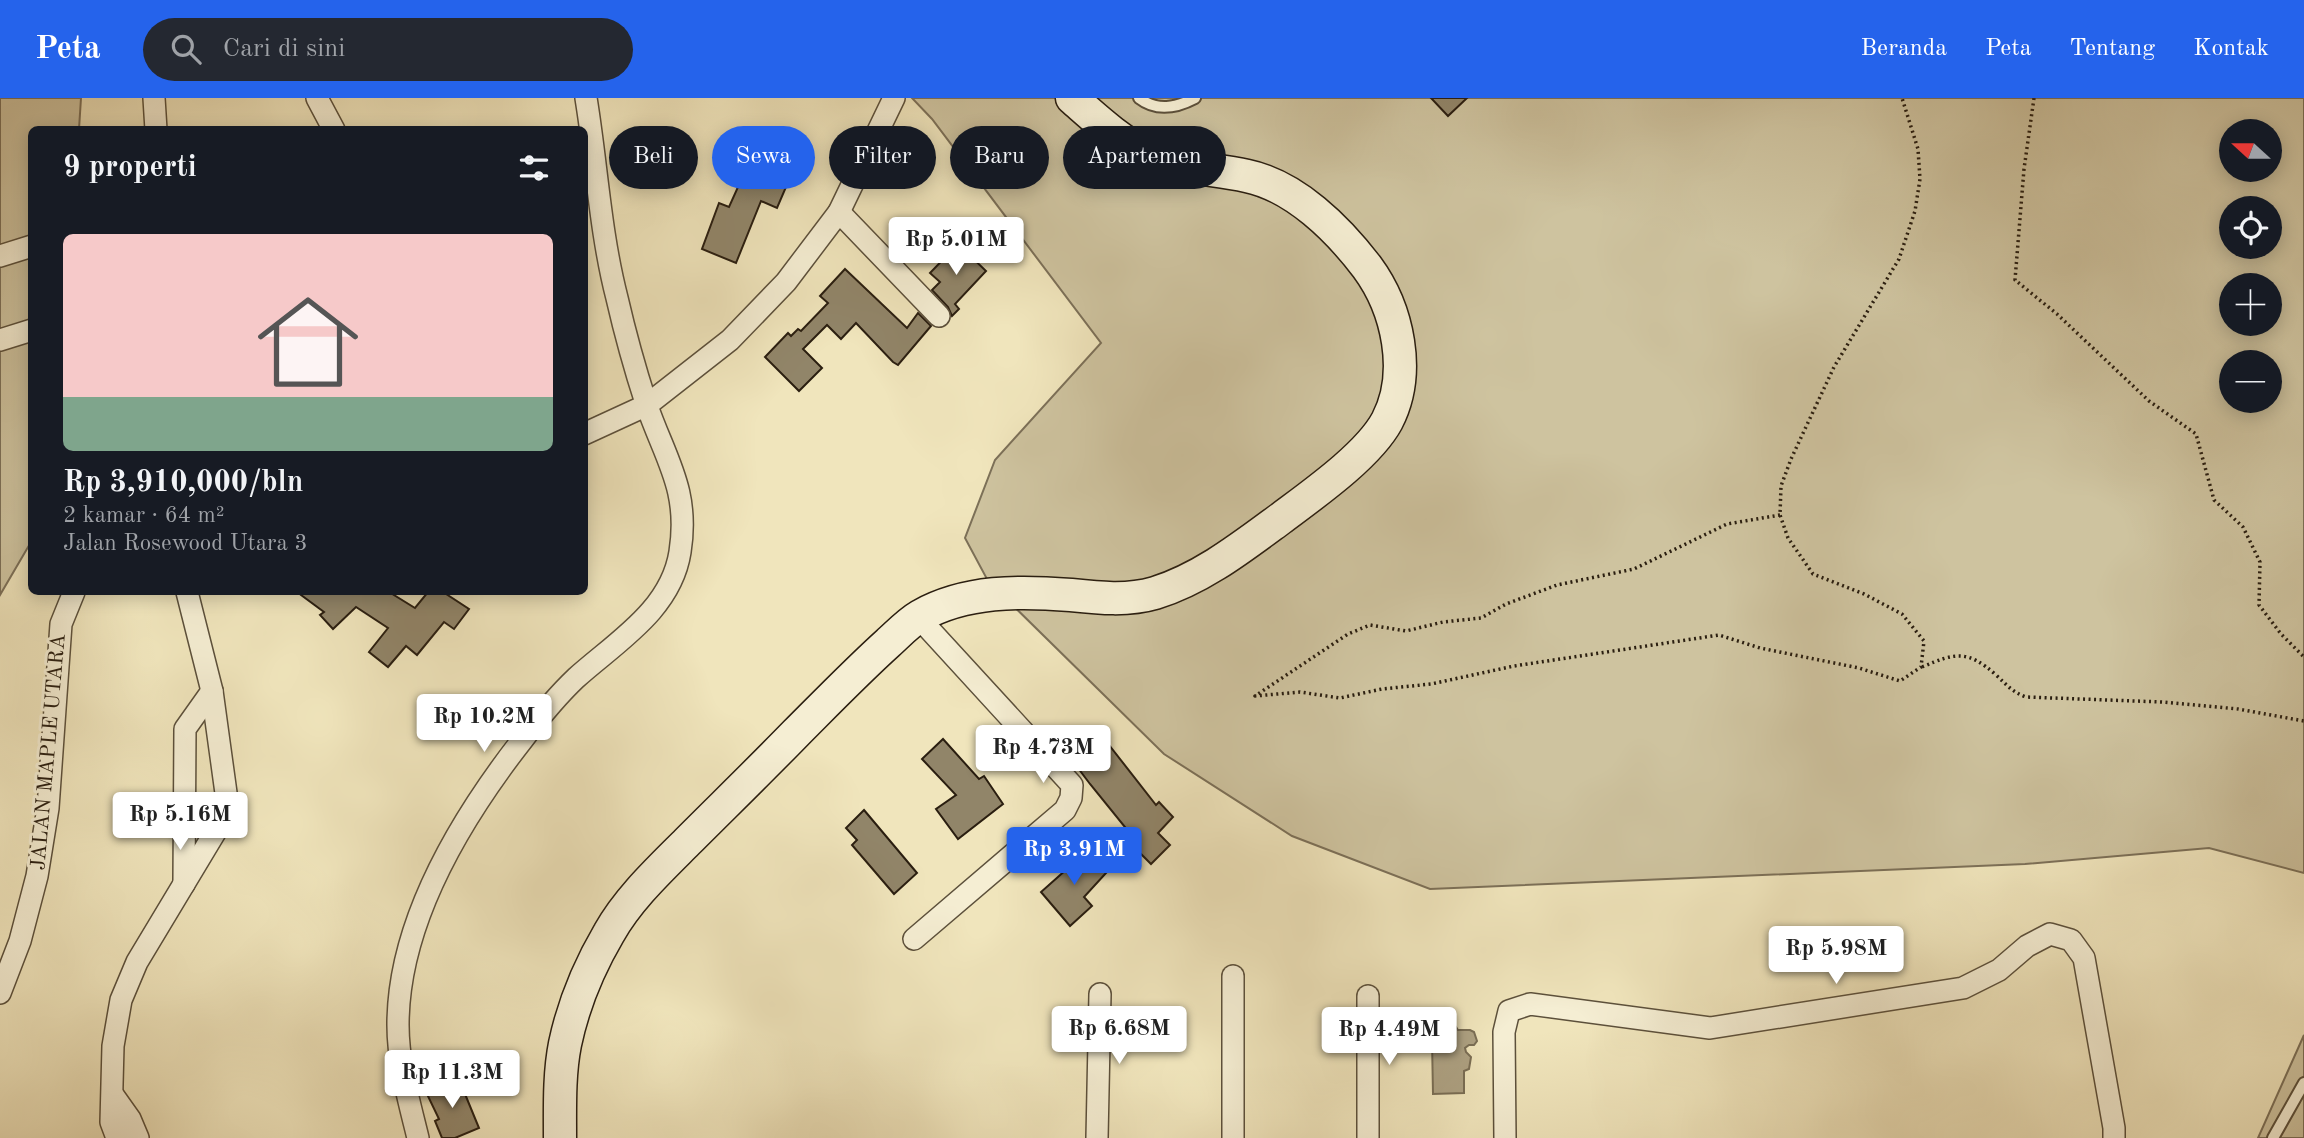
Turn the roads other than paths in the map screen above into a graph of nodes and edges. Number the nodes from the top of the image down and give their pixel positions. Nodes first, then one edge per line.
1 (154, 98) edge
2 (317, 98) edge
3 (586, 98) edge
4 (894, 98) edge
5 (1072, 98) edge
6 (1139, 98) edge
7 (1191, 98) edge
8 (156, 126) edge
9 (332, 126) edge
10 (839, 212) junction
11 (28, 247) edge
12 (0, 256) edge
13 (939, 316) dead end
14 (28, 331) edge
15 (0, 340) edge
16 (647, 405) junction
17 (588, 432) edge
18 (73, 595) edge
19 (188, 595) edge
20 (918, 617) junction
21 (212, 691) junction
22 (184, 886) junction
23 (914, 939) dead end
24 (1233, 976) dead end
25 (0, 993) edge
26 (1100, 994) dead end
27 (1368, 996) dead end
28 (2304, 1083) edge
29 (113, 1095) junction
30 (117, 1138) edge
31 (138, 1138) edge
32 (418, 1138) edge
33 (560, 1138) edge
34 (1097, 1138) edge
35 (1233, 1138) edge
36 (1368, 1138) edge
37 (1505, 1138) edge
38 (2114, 1138) edge
39 (2273, 1138) edge

1 - 8 street
2 - 9 street
3 - 16 street
4 - 10 street
5 - 20 street
6 - 7 lane
10 - 13 street
10 - 16 street
11 - 12 street
14 - 15 street
16 - 17 street
16 - 32 street
18 - 25 street, JALAN MAPLE UTARA
19 - 21 street
20 - 23 street
20 - 33 street
21 - 22 street
21 - 22 street
22 - 29 street
24 - 35 street
26 - 34 street
27 - 36 street
28 - 39 lane
29 - 30 street
29 - 31 street
37 - 38 street

